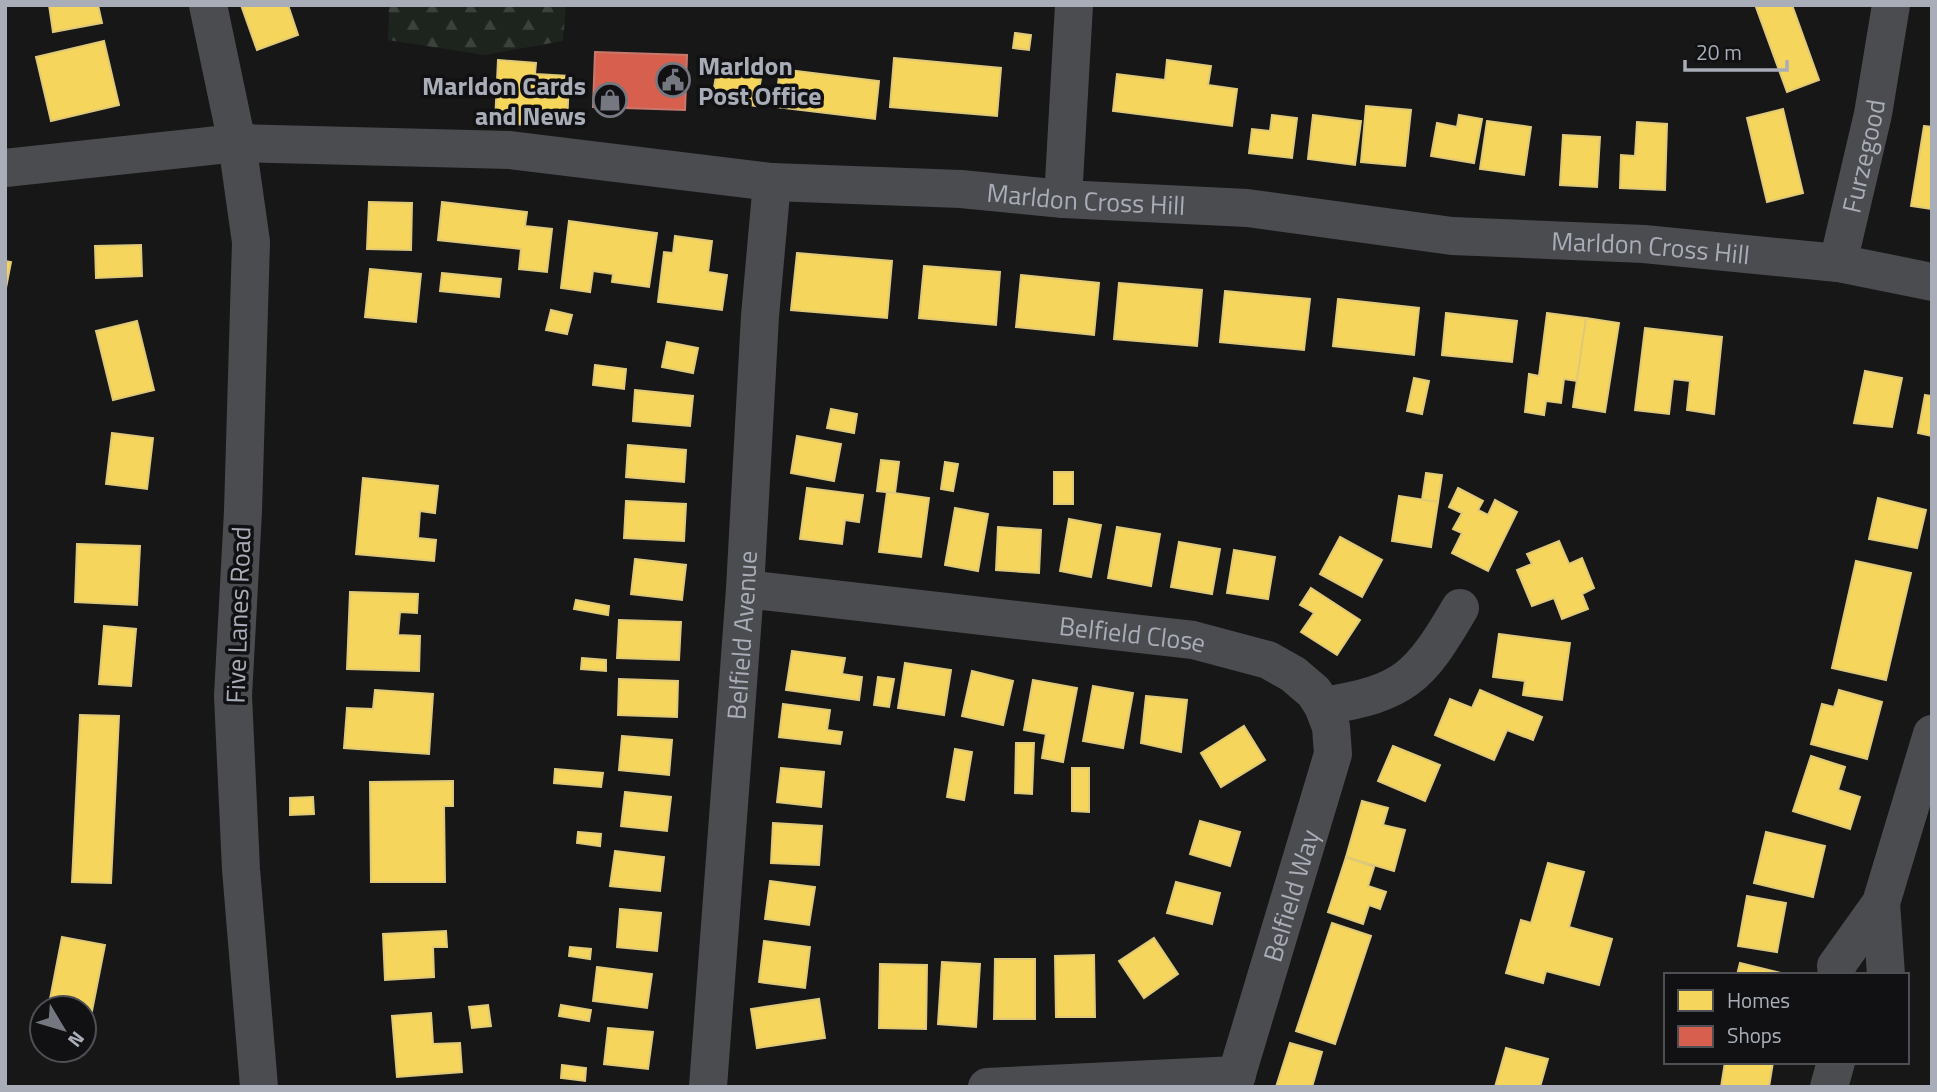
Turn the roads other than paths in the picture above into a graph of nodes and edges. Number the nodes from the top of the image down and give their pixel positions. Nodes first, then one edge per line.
1 (208, 5) edge
2 (1073, 5) edge
3 (1891, 5) edge
4 (237, 143) junction
5 (5, 168) edge
6 (772, 181) junction
7 (1063, 199) junction
8 (1838, 263) junction
9 (1932, 282) edge
10 (745, 589) junction
11 (1460, 608) dead end
12 (1323, 706) junction
13 (1932, 734) edge
14 (1881, 903) junction
15 (1837, 973) edge
16 (1886, 973) edge
17 (1835, 1064) edge
18 (1235, 1081) edge
19 (259, 1087) edge
20 (708, 1087) edge
21 (987, 1087) edge
22 (1829, 1087) edge

1 - 4 street, Five Lanes Road
2 - 7 street
3 - 8 street, Furzegood
4 - 5 street, Marldon Cross Hill
4 - 6 street, Marldon Cross Hill
4 - 19 street, Five Lanes Road
6 - 7 street, Marldon Cross Hill
6 - 10 street, Belfield Avenue
7 - 8 street, Marldon Cross Hill
8 - 9 street, Marldon Cross Hill
10 - 12 street, Belfield Close
10 - 20 street, Belfield Avenue
11 - 12 street
12 - 18 street, Belfield Way
13 - 14 street
14 - 15 street
14 - 16 street
17 - 22 street
18 - 21 street

